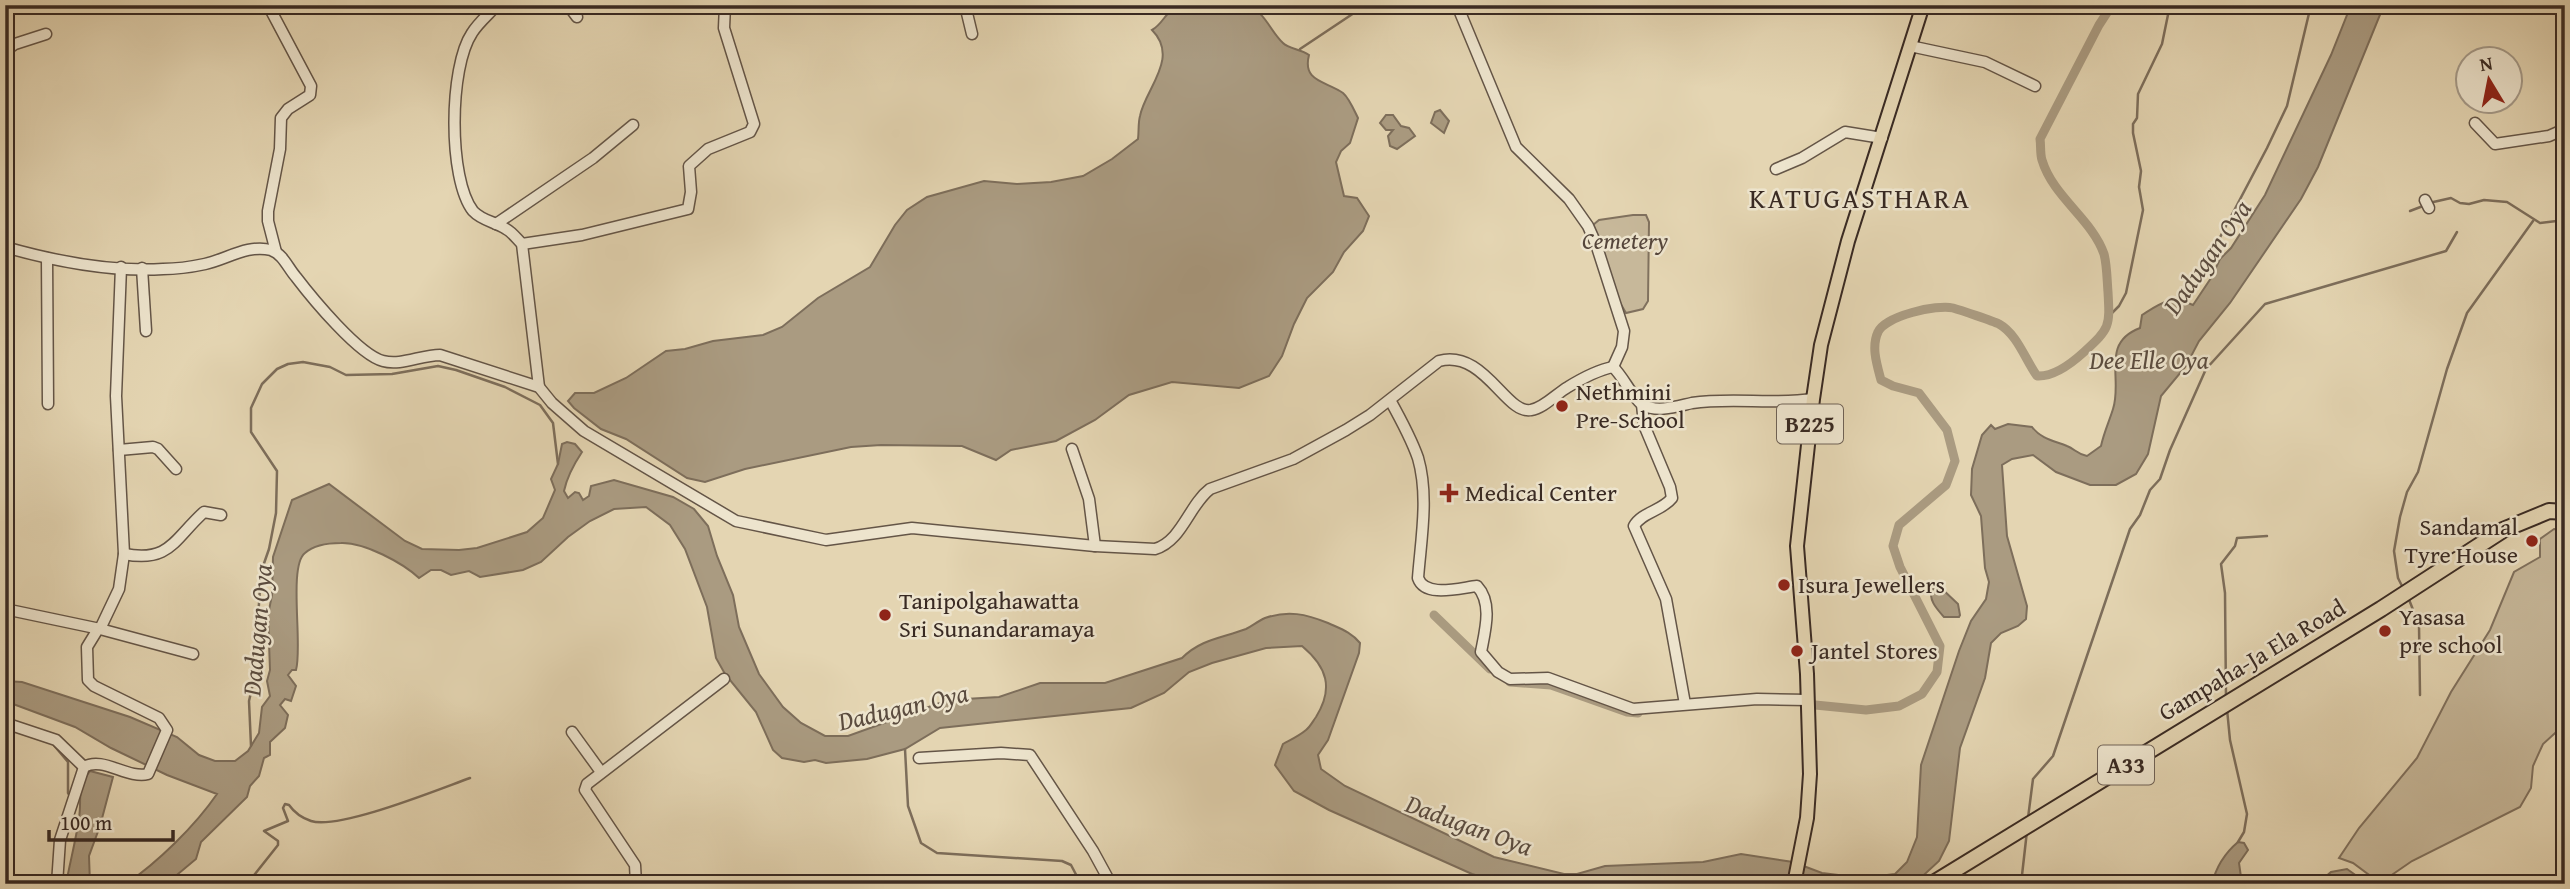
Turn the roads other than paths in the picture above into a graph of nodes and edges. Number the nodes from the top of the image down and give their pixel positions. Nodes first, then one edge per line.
1 (20, 5) edge
2 (268, 5) edge
3 (497, 5) edge
4 (568, 5) edge
5 (724, 5) edge
6 (965, 5) edge
7 (1457, 5) edge
8 (1923, 5) edge
9 (5, 13) edge
10 (577, 18) dead end
11 (46, 34) dead end
12 (972, 34) dead end
13 (1910, 46) junction
14 (5, 51) edge
15 (2035, 86) dead end
16 (2475, 123) dead end
17 (633, 125) dead end
18 (2565, 129) edge
19 (1882, 138) junction
20 (1776, 169) dead end
21 (496, 224) junction
22 (522, 244) junction
23 (5, 247) edge
24 (276, 252) junction
25 (47, 258) junction
26 (121, 267) junction
27 (142, 268) junction
28 (146, 331) dead end
29 (1613, 366) junction
30 (538, 387) junction
31 (1813, 399) junction
32 (1390, 400) junction
33 (48, 404) dead end
34 (1642, 404) junction
35 (1072, 449) dead end
36 (119, 450) junction
37 (176, 469) dead end
38 (2565, 512) edge
39 (221, 515) dead end
40 (1095, 547) junction
41 (124, 554) junction
42 (5, 609) edge
43 (99, 629) junction
44 (193, 654) dead end
45 (724, 679) dead end
46 (1808, 700) junction
47 (1685, 704) junction
48 (5, 723) edge
49 (572, 732) dead end
50 (919, 758) dead end
51 (84, 767) junction
52 (601, 772) junction
53 (57, 884) edge
54 (636, 884) edge
55 (1111, 884) edge
56 (1794, 884) edge
57 (1932, 884) edge

1 - 9 street
2 - 24 street
3 - 21 street
4 - 10 street
5 - 22 street
6 - 12 street
7 - 29 street
8 - 13 main road, B225
11 - 14 street
13 - 15 street
13 - 19 main road, B225
16 - 18 street
17 - 21 street
19 - 20 street
19 - 31 main road, B225
21 - 22 street
22 - 30 street
23 - 25 street
24 - 27 street
24 - 30 street
25 - 26 street
25 - 33 street
26 - 27 street
26 - 36 street
27 - 28 street
29 - 32 street
29 - 34 street
30 - 40 street
31 - 34 street
31 - 46 main road, B225
32 - 40 street
32 - 47 street
34 - 47 street
35 - 40 street
36 - 37 street
36 - 41 street
38 - 57 highway, Gampaha-Ja Ela Road / A33
39 - 41 street
41 - 43 street
42 - 43 street
43 - 44 street
43 - 51 street
45 - 52 street
46 - 47 street
46 - 56 main road, B225
48 - 51 street
49 - 52 street
50 - 55 street
51 - 53 street
52 - 54 street

